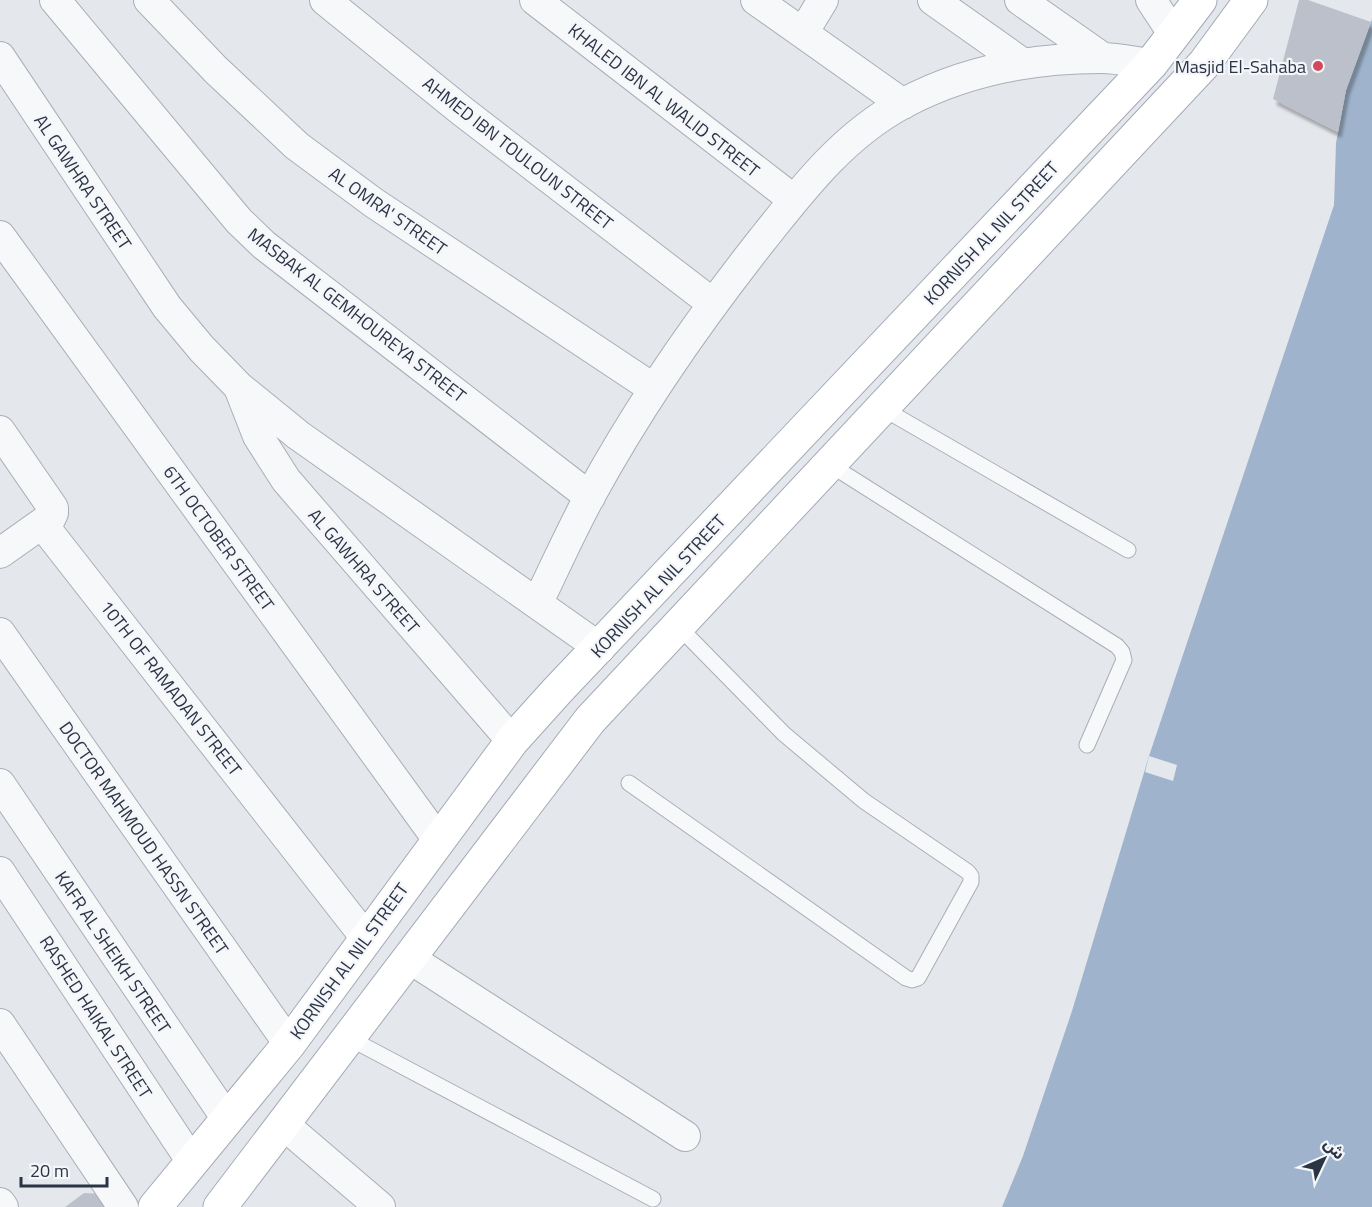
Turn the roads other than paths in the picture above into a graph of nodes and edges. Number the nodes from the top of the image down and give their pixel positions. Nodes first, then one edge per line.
1 (55, 0) edge
2 (149, 0) edge
3 (325, 0) edge
4 (535, 0) edge
5 (756, 0) edge
6 (823, 0) edge
7 (933, 0) edge
8 (1020, 0) edge
9 (1151, 0) edge
10 (1200, 0) edge
11 (1251, 0) edge
12 (803, 33) junction
13 (1174, 35) junction
14 (0, 57) edge
15 (1103, 58) junction
16 (1023, 63) junction
17 (1151, 64) junction
18 (903, 104) junction
19 (794, 200) junction
20 (0, 236) edge
21 (712, 303) junction
22 (239, 387) junction
23 (654, 389) junction
24 (882, 408) junction
25 (0, 431) edge
26 (830, 464) junction
27 (590, 496) junction
28 (51, 517) junction
29 (1128, 550) dead end
30 (0, 553) edge
31 (538, 602) junction
32 (678, 626) junction
33 (0, 633) edge
34 (600, 648) junction
35 (512, 741) junction
36 (1087, 745) dead end
37 (628, 783) dead end
38 (0, 784) edge
39 (439, 841) junction
40 (0, 872) edge
41 (366, 939) junction
42 (409, 958) junction
43 (0, 1024) edge
44 (349, 1038) junction
45 (288, 1044) junction
46 (227, 1119) junction
47 (283, 1124) junction
48 (685, 1136) dead end
49 (192, 1162) junction
50 (653, 1199) dead end
51 (0, 1203) edge
52 (3, 1207) edge
53 (123, 1207) edge
54 (155, 1207) edge
55 (220, 1207) edge
56 (380, 1207) edge

1 - 27 street, MASBAK AL GEMHOUREYA STREET
2 - 23 street, AL OMRA' STREET
3 - 21 street, AHMED IBN TOULOUN STREET
4 - 19 street, KHALED IBN AL WALID STREET
5 - 12 street
6 - 12 street
7 - 16 street
8 - 15 street
9 - 13 street
10 - 13 main road, KORNISH AL NIL STREET
11 - 24 main road
12 - 18 street
13 - 17 main road, KORNISH AL NIL STREET
14 - 22 street, AL GAWHRA STREET
15 - 16 street
15 - 17 street
16 - 18 street
17 - 34 main road, KORNISH AL NIL STREET
18 - 19 street
19 - 21 street
20 - 39 street, 6TH OCTOBER STREET
21 - 23 street
22 - 31 street, AL GAWHRA STREET
22 - 35 street, AL GAWHRA STREET
23 - 27 street
24 - 26 main road
24 - 29 lane
25 - 28 street, 10TH OF RAMADAN STREET
26 - 32 main road
26 - 36 lane
27 - 31 street
28 - 30 street
28 - 41 street, 10TH OF RAMADAN STREET
31 - 34 street, AL GAWHRA STREET
32 - 37 lane
32 - 42 main road
33 - 45 street, DOCTOR MAHMOUD HASSN STREET
34 - 35 main road, KORNISH AL NIL STREET
35 - 39 main road, KORNISH AL NIL STREET
38 - 46 street, KAFR AL SHEIKH STREET
39 - 41 main road, KORNISH AL NIL STREET
40 - 49 street, RASHED HAIKAL STREET
41 - 45 main road, KORNISH AL NIL STREET
42 - 44 main road
42 - 48 street
43 - 53 street
44 - 47 main road
44 - 50 lane
45 - 46 main road, KORNISH AL NIL STREET
46 - 49 main road, KORNISH AL NIL STREET
47 - 55 main road
47 - 56 street
49 - 54 main road, KORNISH AL NIL STREET
51 - 52 street

